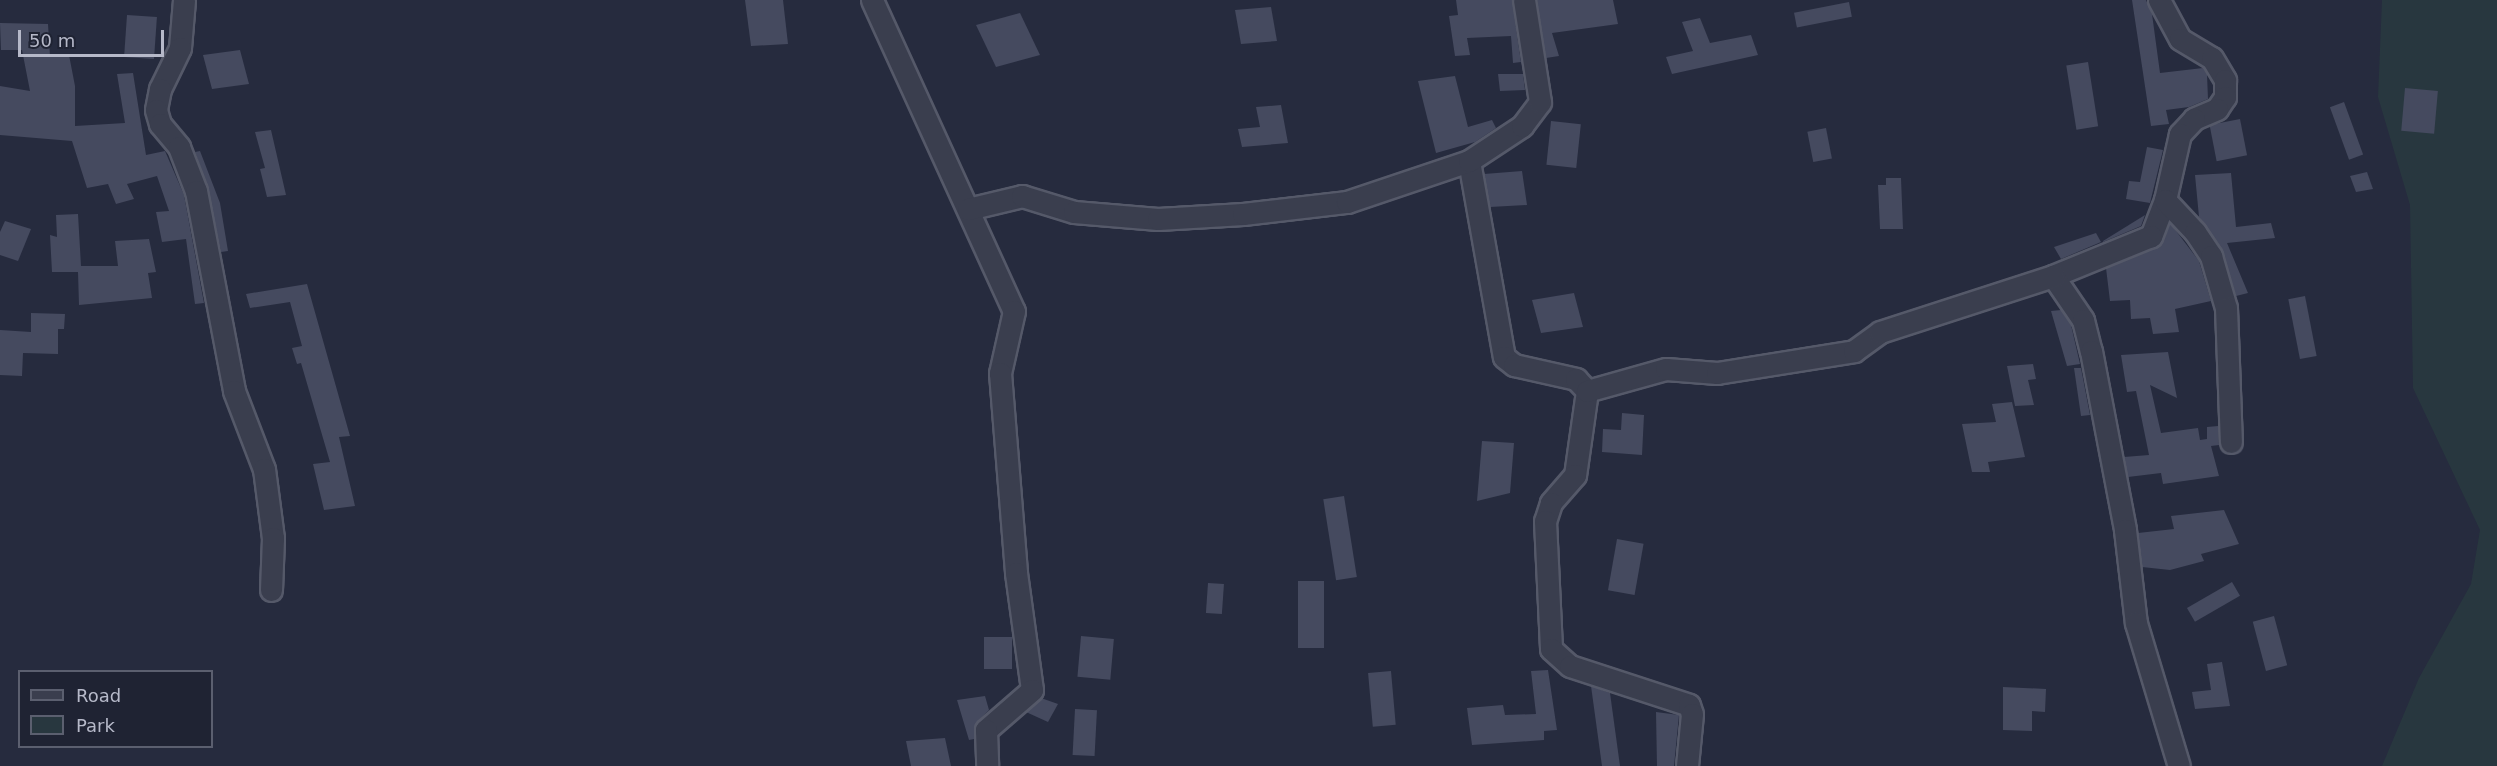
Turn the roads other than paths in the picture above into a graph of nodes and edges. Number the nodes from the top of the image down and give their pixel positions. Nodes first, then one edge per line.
1 (184, 0) edge
2 (872, 0) edge
3 (1524, 0) edge
4 (2159, 0) edge
5 (1469, 161) junction
6 (2165, 200) junction
7 (968, 209) junction
8 (2053, 276) junction
9 (1587, 391) junction
10 (2231, 442) dead end
11 (271, 590) dead end
12 (987, 766) edge
13 (1687, 766) edge
14 (2179, 766) edge

1 - 11 street
2 - 7 street
3 - 5 street
4 - 6 street
5 - 7 street
5 - 9 street
6 - 8 street
6 - 10 street
7 - 12 street
8 - 9 street
8 - 14 street
9 - 13 street

